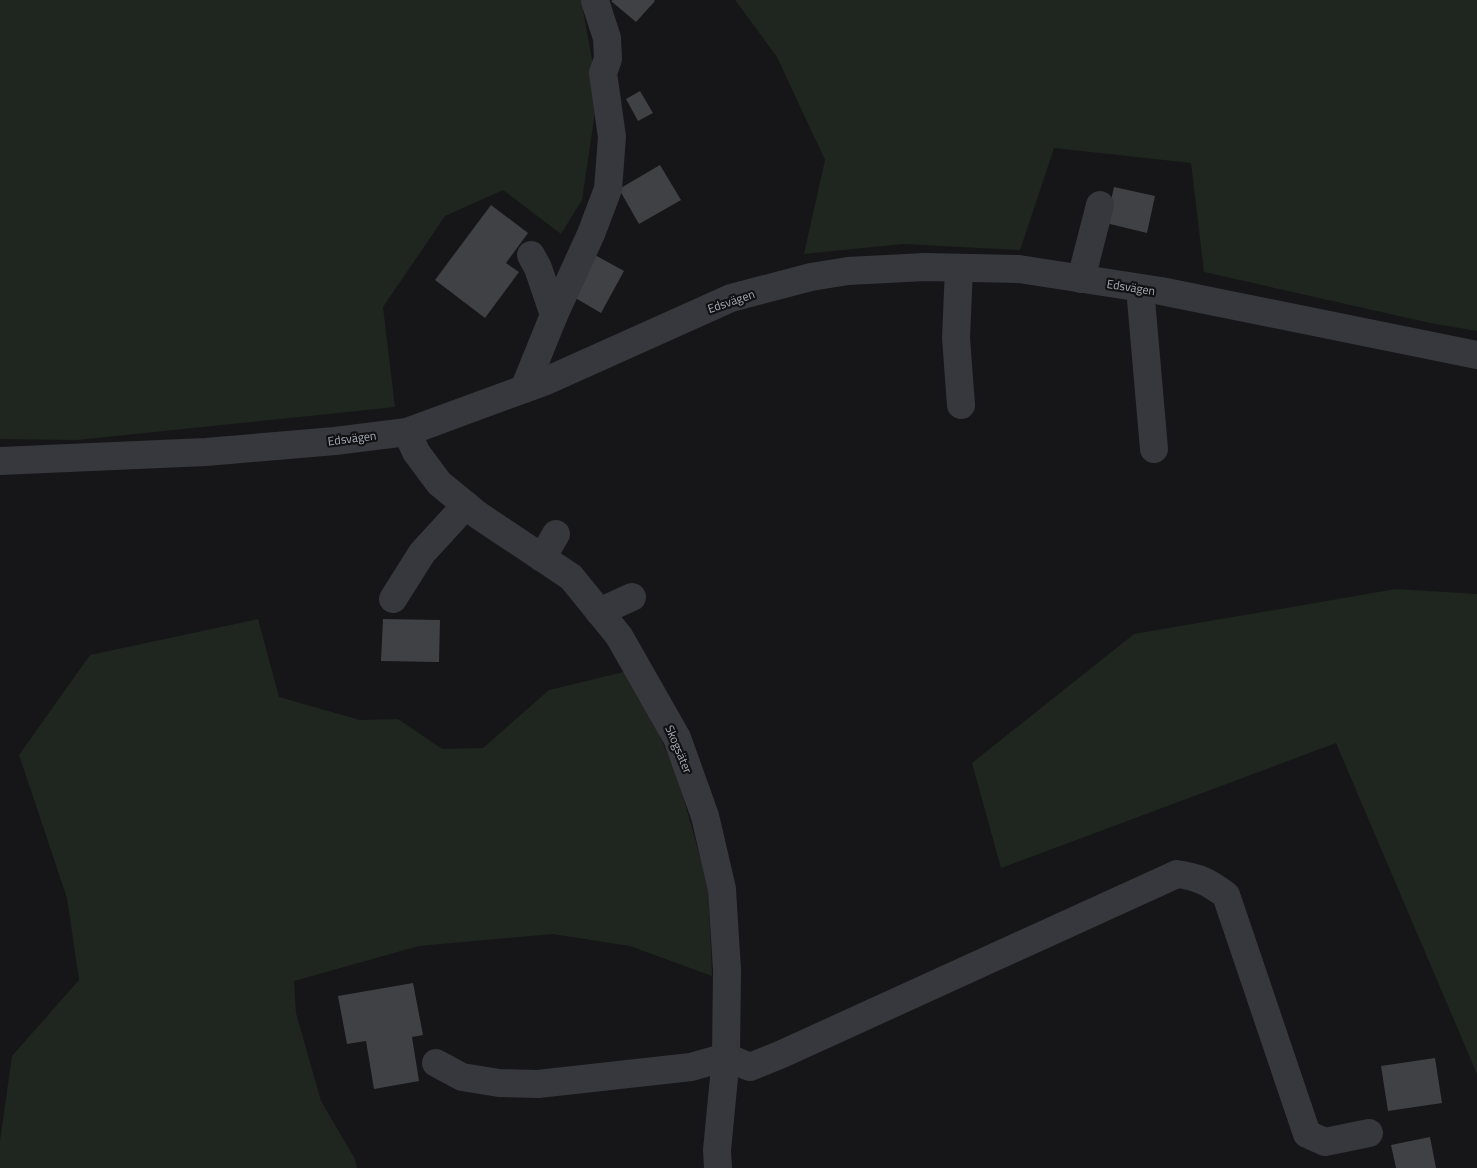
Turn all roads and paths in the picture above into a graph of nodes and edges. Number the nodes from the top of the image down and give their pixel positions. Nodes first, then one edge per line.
1 (595, 1) dead end
2 (1100, 205) dead end
3 (531, 255) dead end
4 (959, 268) junction
5 (1081, 279) junction
6 (1140, 288) junction
7 (554, 315) junction
8 (1477, 355) edge
9 (524, 389) junction
10 (961, 405) dead end
11 (407, 432) junction
12 (1154, 449) dead end
13 (0, 461) edge
14 (466, 505) junction
15 (556, 534) dead end
16 (542, 558) junction
17 (632, 597) dead end
18 (393, 599) dead end
19 (599, 612) junction
20 (726, 1056) junction
21 (436, 1063) dead end
22 (1370, 1132) dead end
23 (718, 1168) edge

1 - 7 street
2 - 5 street
3 - 7 street
4 - 5 street, Edsvägen
4 - 9 street, Edsvägen
4 - 10 street
5 - 6 street, Edsvägen
6 - 8 street, Edsvägen
6 - 12 street
7 - 9 street
9 - 11 street, Edsvägen
11 - 13 street, Edsvägen
11 - 14 street, Skogsäter
14 - 16 street, Skogsäter
14 - 18 street
15 - 16 street
16 - 19 street, Skogsäter
17 - 19 street
19 - 20 street, Skogsäter
20 - 21 street
20 - 22 street
20 - 23 street, Skogsäter

